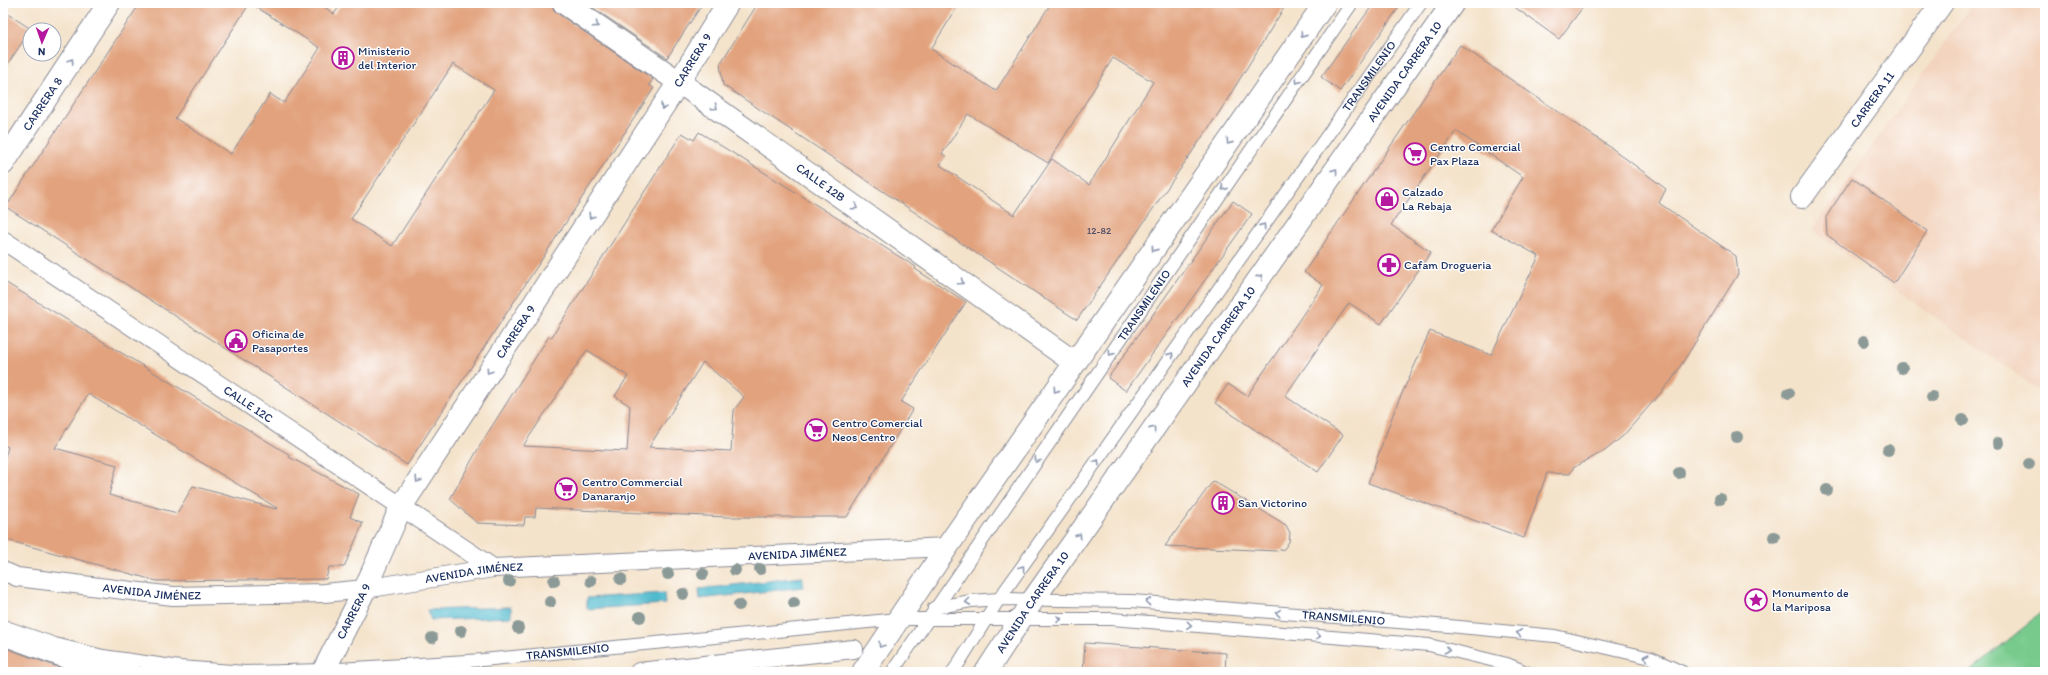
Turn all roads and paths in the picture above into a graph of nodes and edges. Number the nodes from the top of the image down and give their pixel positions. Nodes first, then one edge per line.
1 (109, 3) edge
2 (564, 3) edge
3 (728, 3) edge
4 (1325, 3) edge
5 (1352, 3) edge
6 (1421, 3) edge
7 (1453, 3) edge
8 (1942, 3) edge
9 (679, 82) junction
10 (3, 164) edge
11 (1802, 197) dead end
12 (3, 240) edge
13 (1075, 364) junction
14 (401, 507) junction
15 (948, 546) junction
16 (493, 568) junction
17 (3, 571) edge
18 (365, 589) junction
19 (999, 599) junction
20 (1033, 600) junction
21 (937, 607) junction
22 (898, 619) junction
23 (1020, 619) junction
24 (928, 620) junction
25 (986, 620) junction
26 (3, 626) edge
27 (3, 636) edge
28 (854, 649) dead end
29 (323, 671) edge
30 (131, 672) edge
31 (639, 672) edge
32 (863, 672) edge
33 (892, 672) edge
34 (952, 672) edge
35 (986, 672) edge
36 (1526, 672) edge
37 (1682, 672) edge

10 -> 1 street, CARRERA 8
2 -> 9 street, CALLE 12B
3 - 9 street, CARRERA 9
4 -> 13 street
5 -> 21 lane, TRANSMILENIO
19 -> 6 lane, TRANSMILENIO
20 -> 7 street, AVENIDA CARRERA 10
8 - 11 street, CARRERA 11
9 -> 13 street, CALLE 12B
9 -> 14 street, CARRERA 9
12 - 14 street, CALLE 12C
13 -> 15 street
14 - 16 street, CALLE 12C
14 - 18 street, CARRERA 9
15 - 16 street, AVENIDA JIMÉNEZ
15 - 22 street
16 - 18 street, AVENIDA JIMÉNEZ
17 - 18 street, AVENIDA JIMÉNEZ
18 - 29 street, CARRERA 9
19 - 20 lane, TRANSMILENIO
19 -> 21 lane, TRANSMILENIO
19 - 25 lane, TRANSMILENIO
20 - 23 street, AVENIDA CARRERA 10
37 -> 20 lane, TRANSMILENIO
21 - 22 lane, TRANSMILENIO
21 - 24 lane, TRANSMILENIO
22 - 24 lane, TRANSMILENIO
22 - 29 lane, TRANSMILENIO
22 -> 32 street
23 - 25 lane, TRANSMILENIO
23 - 35 street, AVENIDA CARRERA 10
23 -> 36 lane, TRANSMILENIO
24 - 25 lane, TRANSMILENIO
24 - 33 lane, TRANSMILENIO
25 - 34 lane, TRANSMILENIO
26 - 29 lane, TRANSMILENIO
27 - 30 street
28 - 31 street

